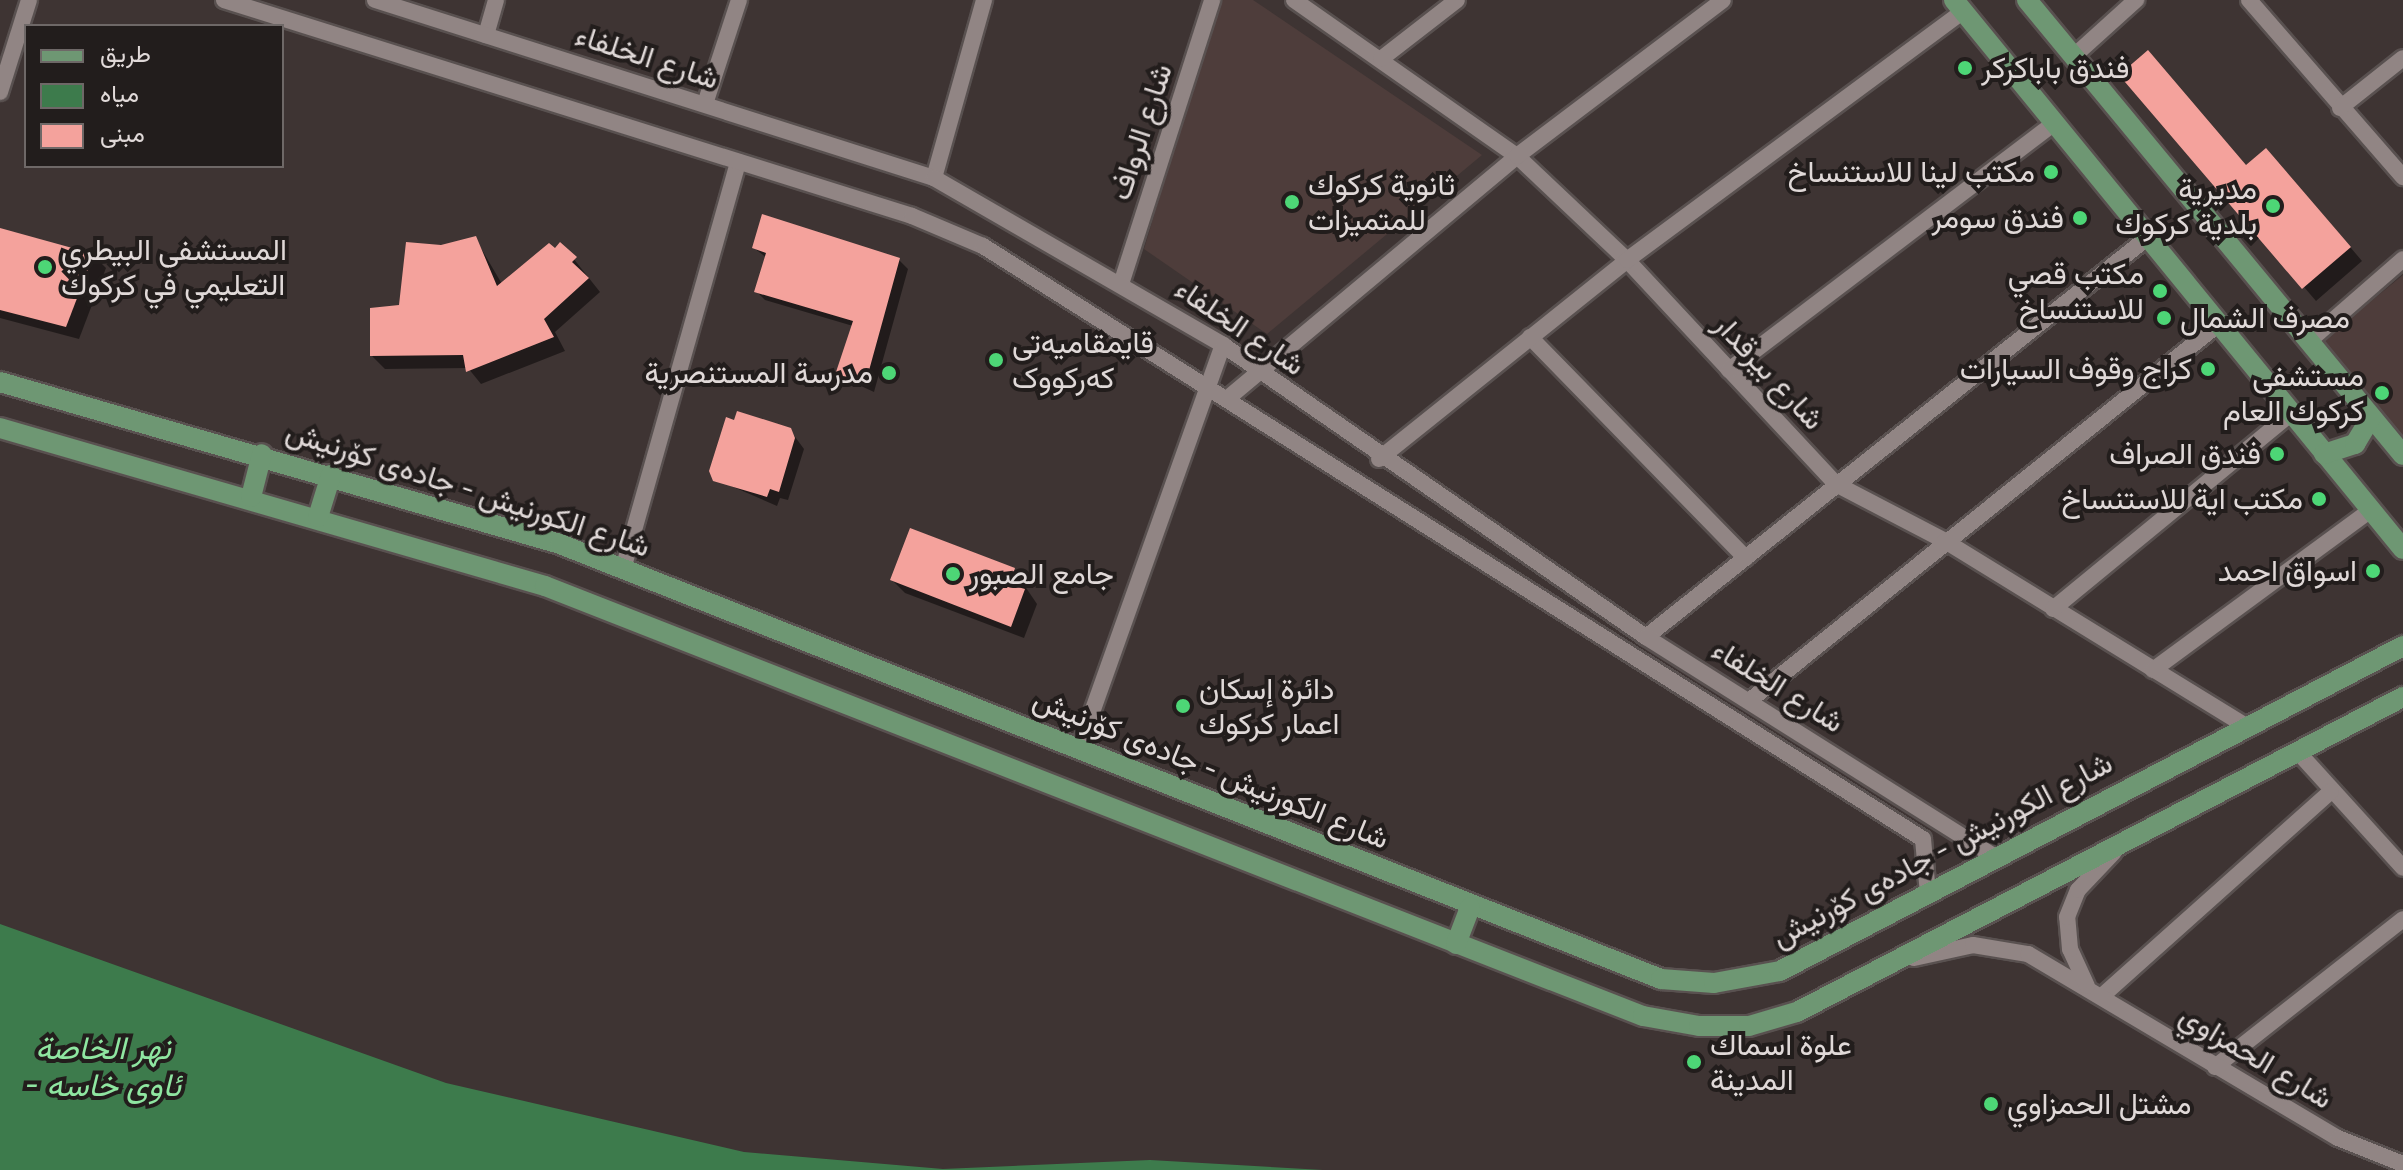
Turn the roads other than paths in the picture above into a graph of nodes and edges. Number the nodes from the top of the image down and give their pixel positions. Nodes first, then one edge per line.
1 (29, 0) edge
2 (224, 0) edge
3 (375, 0) edge
4 (496, 0) edge
5 (739, 0) edge
6 (984, 0) edge
7 (1212, 0) edge
8 (1294, 0) edge
9 (1457, 0) edge
10 (1723, 0) edge
11 (2027, 0) edge
12 (2136, 0) edge
13 (2249, 0) edge
14 (1959, 5) edge
15 (486, 35) junction
16 (2074, 56) junction
17 (2403, 58) edge
18 (1381, 59) junction
19 (0, 92) edge
20 (705, 104) junction
21 (2340, 108) junction
22 (2055, 123) junction
23 (1517, 156) junction
24 (738, 162) junction
25 (2403, 177) edge
26 (934, 178) junction
27 (2147, 238) junction
28 (2403, 259) edge
29 (1627, 260) junction
30 (1122, 281) junction
31 (2220, 323) junction
32 (1530, 337) junction
33 (2308, 342) junction
34 (1223, 345) junction
35 (1729, 370) junction
36 (1257, 371) junction
37 (0, 382) edge
38 (1208, 385) junction
39 (1228, 398) junction
40 (2292, 413) junction
41 (2371, 417) junction
42 (0, 428) edge
43 (262, 454) junction
44 (2324, 454) junction
45 (2403, 455) edge
46 (1379, 459) junction
47 (331, 475) junction
48 (1836, 484) junction
49 (251, 497) junction
50 (2371, 510) junction
51 (318, 517) junction
52 (1945, 541) junction
53 (2403, 549) edge
54 (1746, 558) junction
55 (623, 569) junction
56 (2053, 609) junction
57 (1646, 637) junction
58 (2403, 646) edge
59 (2153, 670) junction
60 (2403, 697) edge
61 (1749, 701) junction
62 (2244, 725) junction
63 (1080, 746) junction
64 (2298, 752) junction
65 (2331, 791) junction
66 (2133, 834) junction
67 (1997, 858) junction
68 (2403, 868) edge
69 (1928, 894) junction
70 (1470, 908) junction
71 (2403, 919) edge
72 (1456, 944) junction
73 (1882, 968) junction
74 (2087, 986) junction
75 (2102, 996) junction
76 (2215, 1067) junction
77 (2403, 1164) edge

1 - 19 street
2 - 24 street
3 - 15 street, شارع الخلفاء
4 - 15 street
5 - 20 street
6 - 26 street
7 - 30 street, شارع الرواف
8 - 18 street, شارع بيرقدار
9 - 18 street
10 - 23 street
11 - 16 main road
12 - 16 street
13 - 21 street
14 - 22 main road
14 - 29 street
15 - 20 street, شارع الخلفاء
16 - 33 main road
17 - 21 street
18 - 23 street, شارع بيرقدار
20 - 26 street, شارع الخلفاء
21 - 25 street
22 - 27 main road
22 - 35 street
23 - 29 street, شارع بيرقدار
23 - 36 street
24 - 38 street
24 - 55 street
26 - 30 street, شارع الخلفاء
27 - 31 main road
27 - 48 street
28 - 33 street
29 - 32 street
29 - 35 street, شارع بيرقدار
30 - 34 street, شارع الخلفاء
31 - 40 main road
31 - 52 street
32 - 46 street
32 - 54 street
33 - 41 main road
34 - 36 street, شارع الخلفاء
34 - 38 street
35 - 48 street, شارع بيرقدار
36 - 39 street
36 - 46 street, شارع الخلفاء
37 - 43 main road, شارع الكورنيش - جادەی کۆرنیش
38 - 39 street
38 - 63 street
39 - 69 street
40 - 44 main road
40 - 56 street
41 - 44 main road
41 - 45 main road
42 - 49 main road
43 - 47 main road, شارع الكورنيش - جادەی کۆرنیش
43 - 49 main road
44 - 50 main road
46 - 57 street, شارع الخلفاء
47 - 51 main road
47 - 55 main road, شارع الكورنيش - جادەی کۆرنیش
48 - 52 street, شارع بيرقدار
48 - 54 street
49 - 51 main road
50 - 53 main road
50 - 59 street
51 - 72 main road
52 - 56 street, شارع بيرقدار
52 - 61 street
54 - 57 street
55 - 63 main road, شارع الكورنيش - جادەی کۆرنیش
56 - 59 street, شارع بيرقدار
57 - 61 street, شارع الخلفاء
58 - 62 main road, شارع الكورنيش - جادەی کۆرنیش
59 - 62 street, شارع بيرقدار
60 - 64 main road
61 - 67 street, شارع الخلفاء
62 - 67 main road, شارع الكورنيش - جادەی کۆرنیش
63 - 70 main road, شارع الكورنيش - جادەی کۆرنیش
64 - 65 street
64 - 66 main road
65 - 68 street
65 - 75 street
66 - 73 main road
66 - 74 street
67 - 69 main road, شارع الكورنيش - جادەی کۆرنیش
69 - 70 main road, شارع الكورنيش - جادەی کۆرنیش
70 - 72 main road
71 - 76 street
72 - 73 main road
73 - 74 street, شارع الحمزاوي
74 - 75 street, شارع الحمزاوي
75 - 76 street, شارع الحمزاوي
76 - 77 street, شارع الحمزاوي

